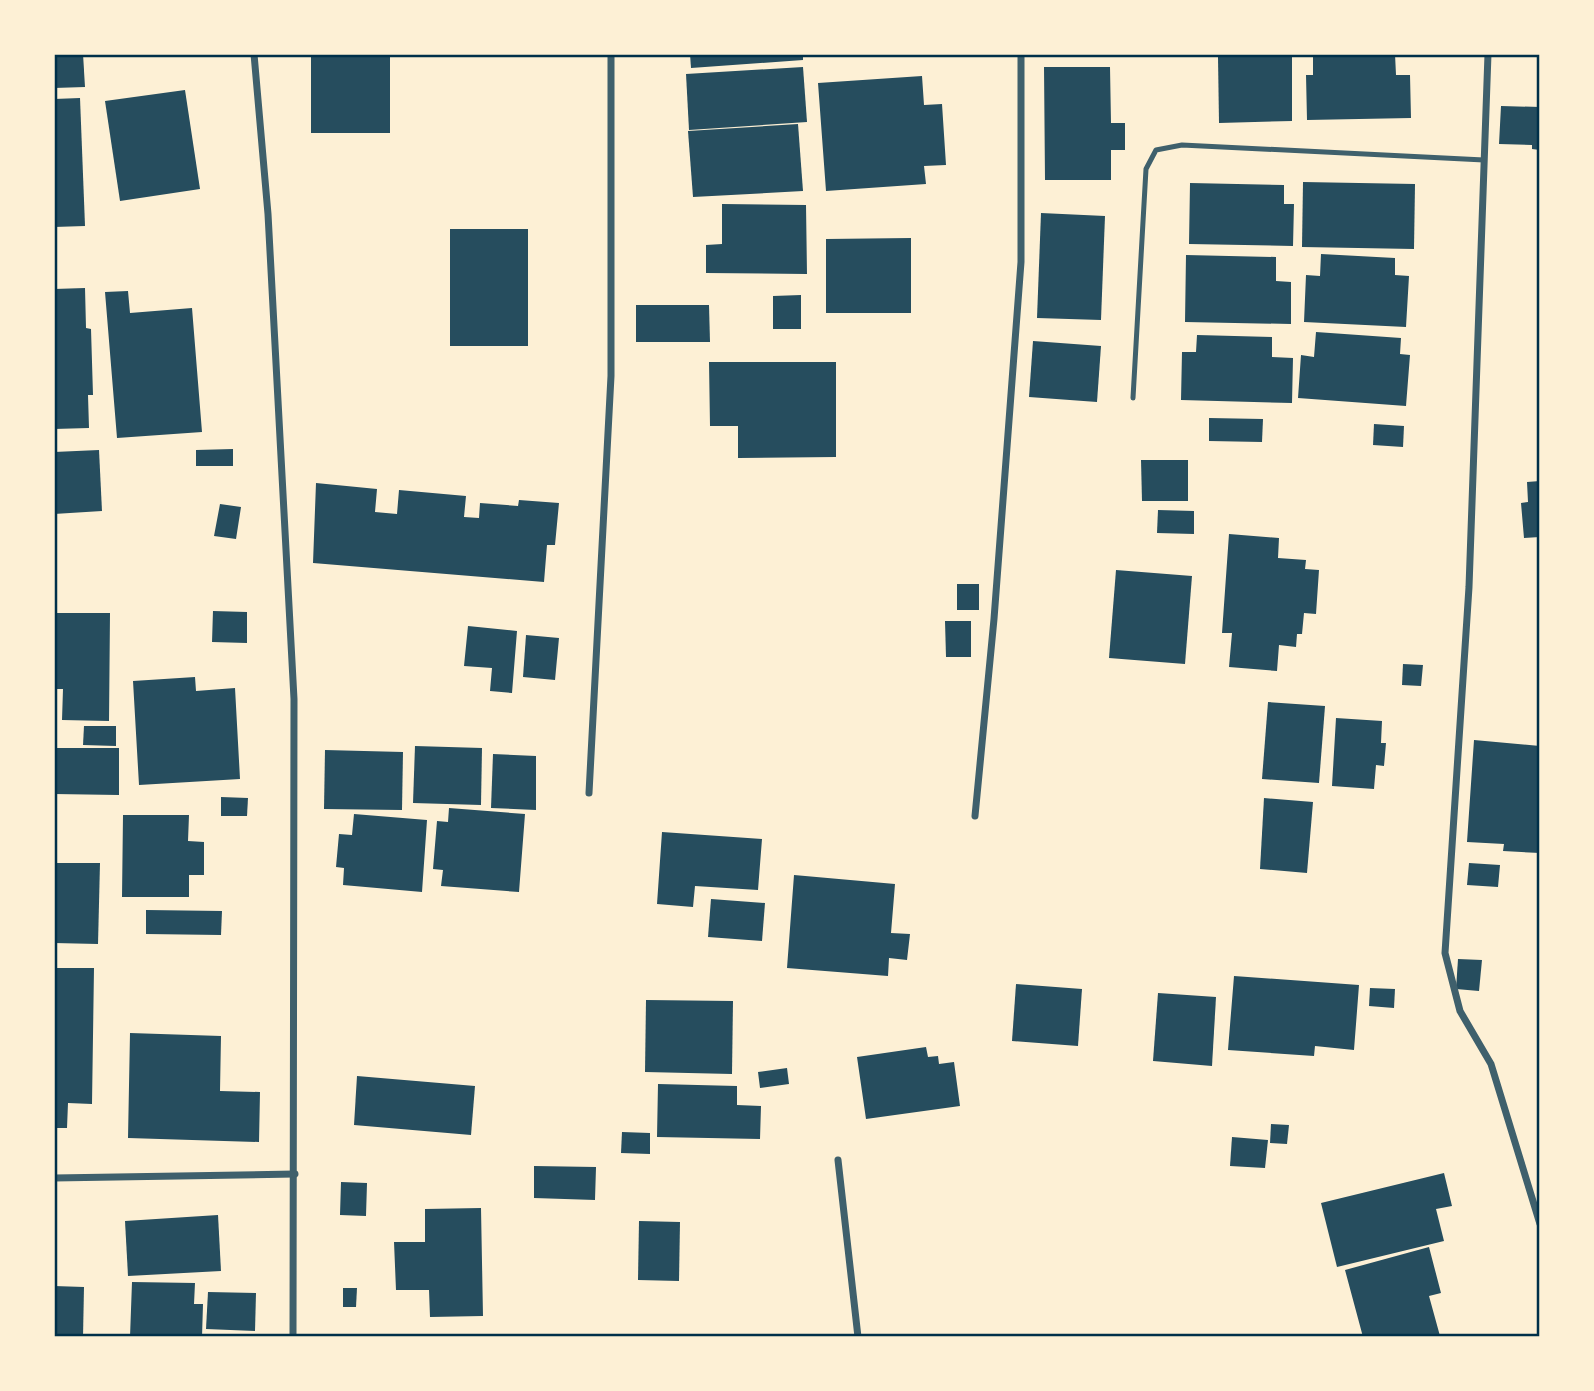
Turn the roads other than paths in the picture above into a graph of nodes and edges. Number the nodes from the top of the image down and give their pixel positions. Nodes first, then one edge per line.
1 (254, 54) edge
2 (611, 54) edge
3 (1021, 54) edge
4 (1488, 54) edge
5 (1484, 160) junction
6 (1133, 398) dead end
7 (589, 793) dead end
8 (975, 816) dead end
9 (838, 1160) dead end
10 (295, 1174) junction
11 (54, 1178) edge
12 (1540, 1224) edge
13 (293, 1337) edge
14 (858, 1337) edge

1 - 10 street
2 - 7 street
3 - 8 street
4 - 5 street
5 - 6 lane
5 - 12 street
9 - 14 street
10 - 11 street
10 - 13 street

